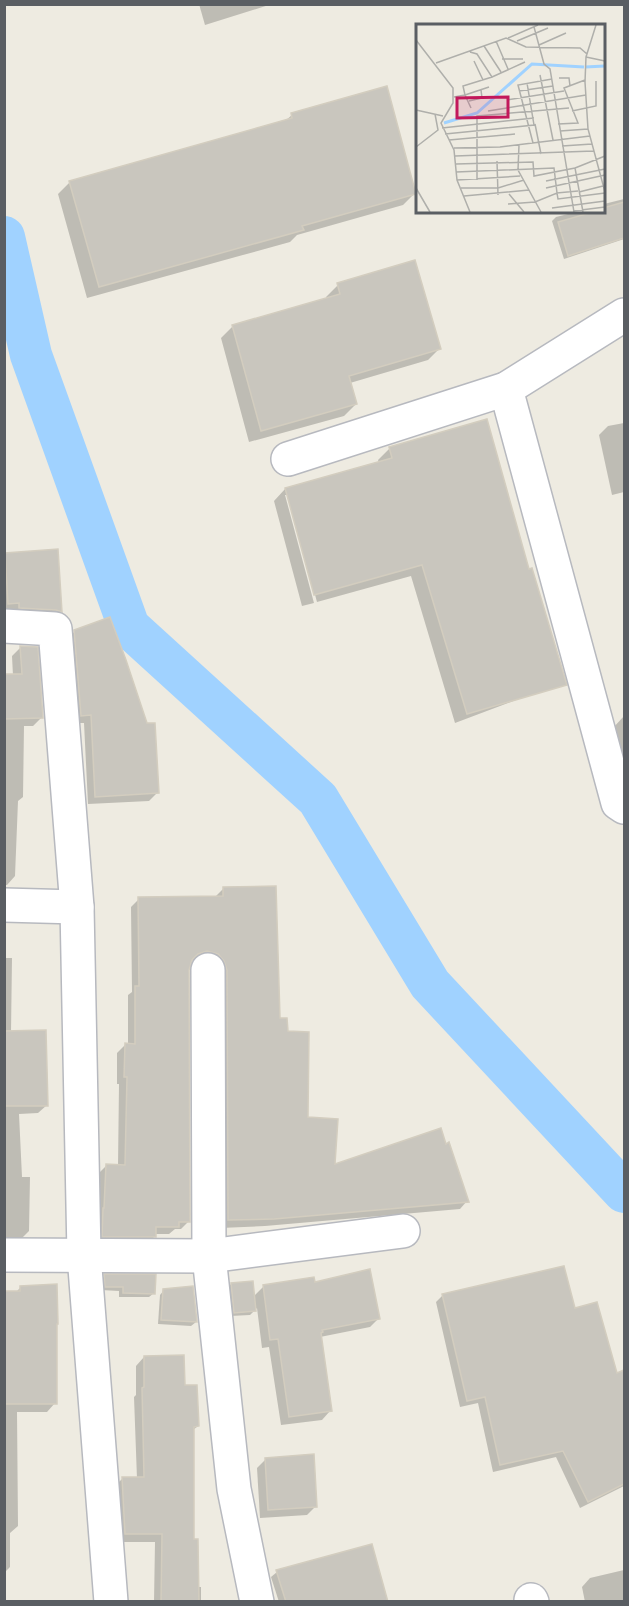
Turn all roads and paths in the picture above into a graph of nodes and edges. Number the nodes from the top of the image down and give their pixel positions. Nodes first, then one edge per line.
1 (624, 315) edge
2 (506, 389) junction
3 (288, 459) dead end
4 (4, 626) edge
5 (624, 807) edge
6 (4, 905) edge
7 (77, 907) junction
8 (208, 970) dead end
9 (403, 1231) dead end
10 (4, 1255) edge
11 (84, 1255) junction
12 (209, 1256) junction
13 (111, 1602) edge
14 (257, 1602) edge

1 - 2 street
2 - 3 street
2 - 5 street
4 - 7 street
6 - 7 street
7 - 11 street
8 - 12 street
9 - 12 street
10 - 11 street
11 - 12 street
11 - 13 street
12 - 14 street

